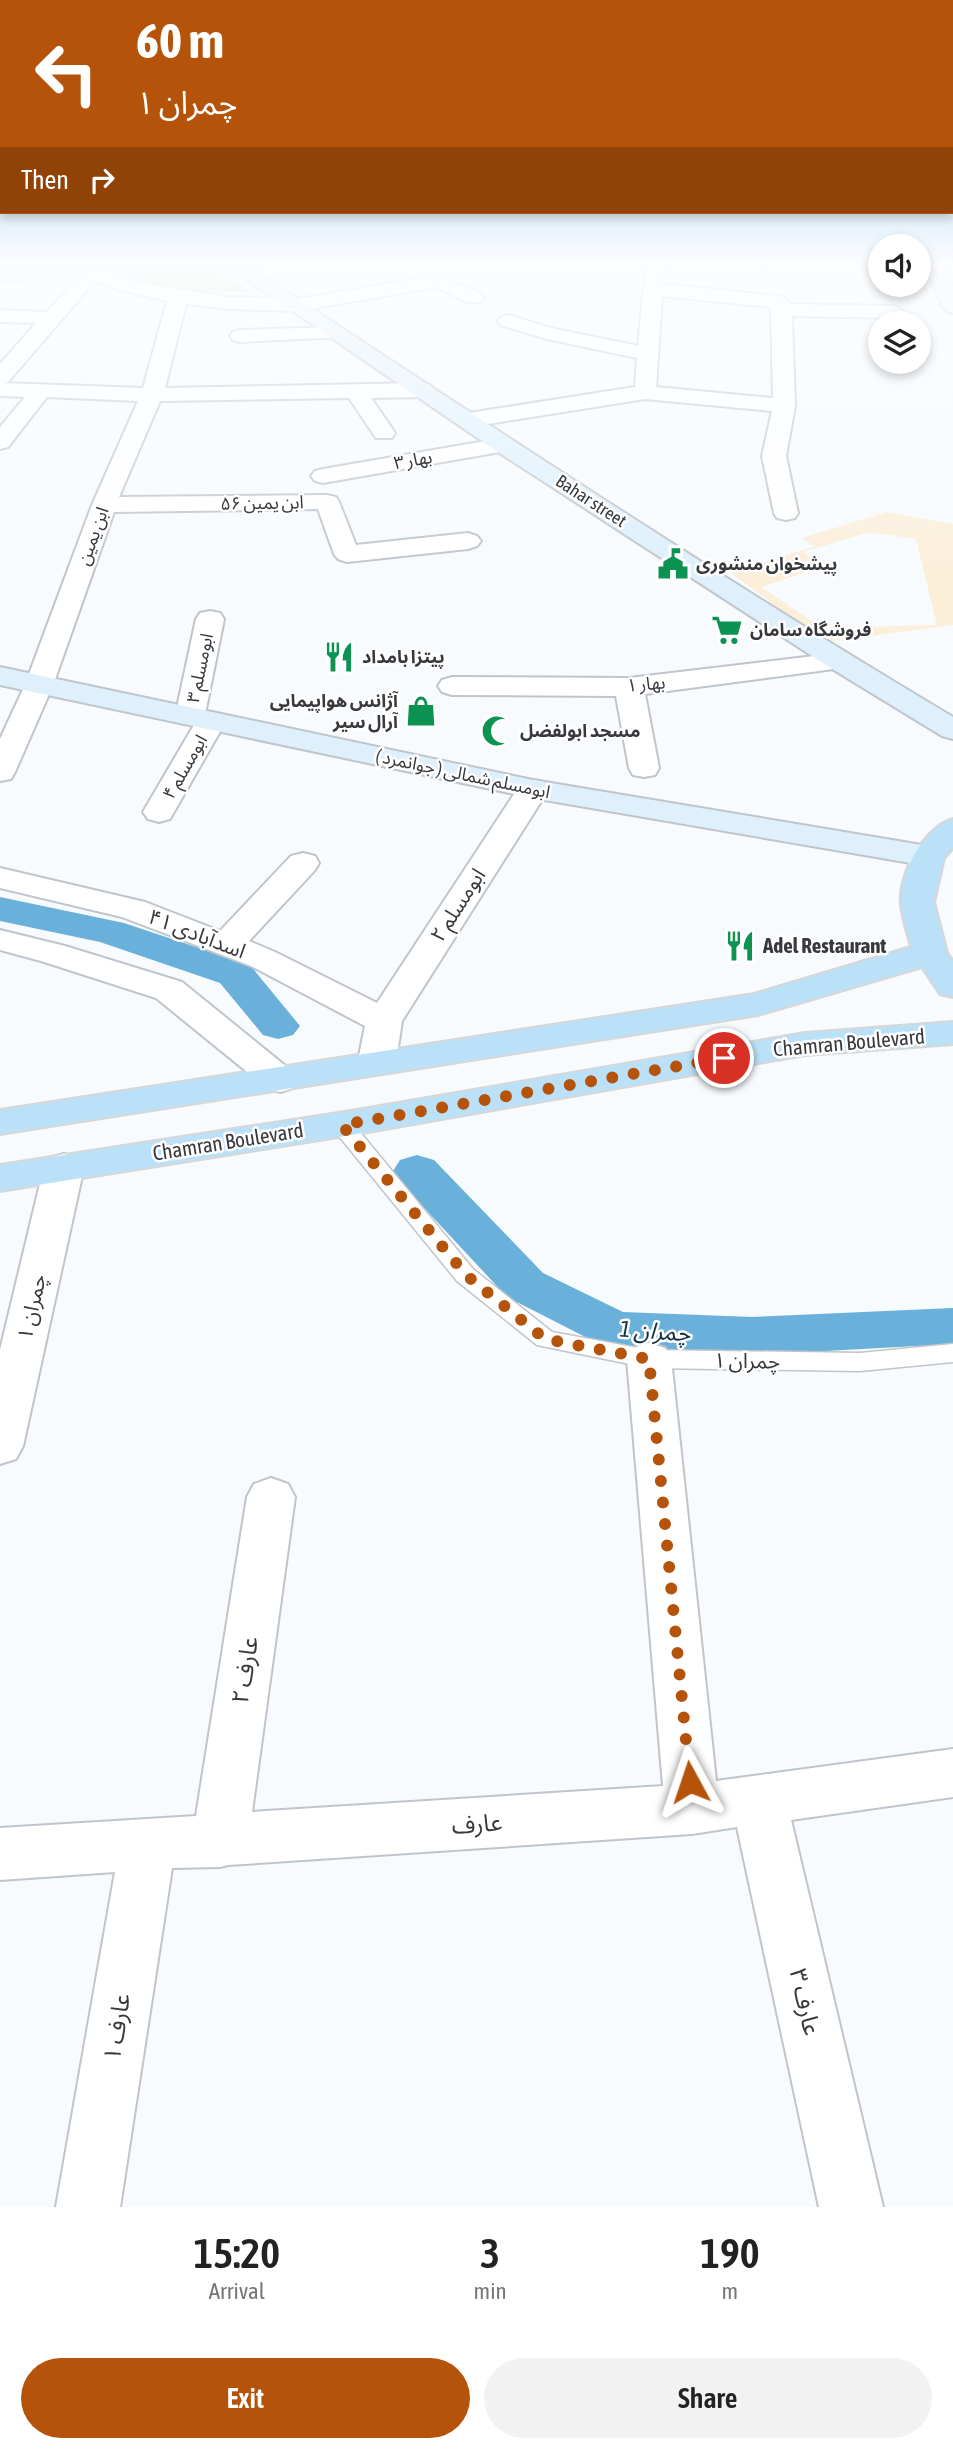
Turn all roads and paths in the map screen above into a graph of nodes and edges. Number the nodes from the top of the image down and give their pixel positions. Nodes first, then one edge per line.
1 (159, 368) edge
2 (389, 368) edge
3 (648, 368) edge
4 (783, 368) edge
5 (0, 389) edge
6 (422, 390) junction
7 (41, 391) junction
8 (355, 391) junction
9 (645, 392) junction
10 (152, 395) junction
11 (784, 406) junction
12 (469, 420) junction
13 (384, 433) dead end
14 (0, 442) edge
15 (503, 445) junction
16 (323, 476) dead end
17 (104, 505) junction
18 (786, 513) dead end
19 (468, 541) dead end
20 (210, 619) dead end
21 (839, 661) junction
22 (0, 676) edge
23 (39, 685) junction
24 (452, 686) dead end
25 (629, 687) junction
26 (201, 719) junction
27 (953, 730) edge
28 (644, 768) dead end
29 (0, 772) edge
30 (533, 789) junction
31 (159, 812) dead end
32 (953, 829) edge
33 (928, 856) junction
34 (303, 863) dead end
35 (0, 878) edge
36 (0, 940) edge
37 (226, 945) junction
38 (930, 953) junction
39 (953, 986) edge
40 (384, 1021) junction
41 (953, 1033) edge
42 (377, 1061) junction
43 (280, 1080) junction
44 (0, 1122) edge
45 (342, 1125) junction
46 (64, 1167) junction
47 (0, 1178) edge
48 (953, 1353) edge
49 (649, 1359) junction
50 (0, 1446) edge
51 (271, 1497) dead end
52 (953, 1773) edge
53 (758, 1798) junction
54 (692, 1809) junction
55 (219, 1842) junction
56 (147, 1847) junction
57 (0, 1854) edge
58 (88, 2207) edge
59 (851, 2207) edge

1 - 10 street, ابن یمین
2 - 6 main road, Bahar street
3 - 9 street
4 - 11 street
5 - 7 street
6 - 8 street
6 - 12 main road, Bahar street
7 - 10 street
7 - 14 street
8 - 10 street
8 - 13 street
9 - 11 street
9 - 12 street
10 - 17 street, ابن یمین
11 - 18 street
12 - 15 main road, Bahar street
15 - 16 street, بهار ۳
15 - 21 main road, Bahar street
17 - 19 street, ابن یمین ۵۶
17 - 23 street, ابن یمین
20 - 26 street, ابومسلم ۳
21 - 25 street, بهار ۱
21 - 27 main road, Bahar street
22 - 23 main road, ابومسلم شمالی ( جوانمرد )
23 - 26 main road, ابومسلم شمالی ( جوانمرد )
23 - 29 street, ابن یمین
24 - 25 street, بهار ۱
25 - 28 street
26 - 30 main road, ابومسلم شمالی ( جوانمرد )
26 - 31 street, ابومسلم ۴
30 - 33 main road, ابومسلم شمالی ( جوانمرد )
30 - 40 street, ابومسلم ۲
32 - 33 main road
33 - 38 main road
34 - 37 street
35 - 37 street, اسدآبادی ۴۱
36 - 43 street
37 - 40 street, اسدآبادی ۴۱
38 - 39 main road
38 - 42 main road
40 - 42 street
41 - 45 main road, Chamran Boulevard
42 - 43 main road
43 - 44 main road
45 - 46 main road, Chamran Boulevard
45 - 49 lane, ۱ چمران
46 - 47 main road, Chamran Boulevard
46 - 50 street, چمران ۱
48 - 49 lane, ۱ چمران
49 - 54 street
51 - 55 street, عارف ۲
52 - 53 street, عارف
53 - 54 street, عارف
53 - 59 street, عارف ۳
54 - 55 street, عارف
55 - 56 street, عارف
56 - 57 street, عارف
56 - 58 street, عارف ۱

